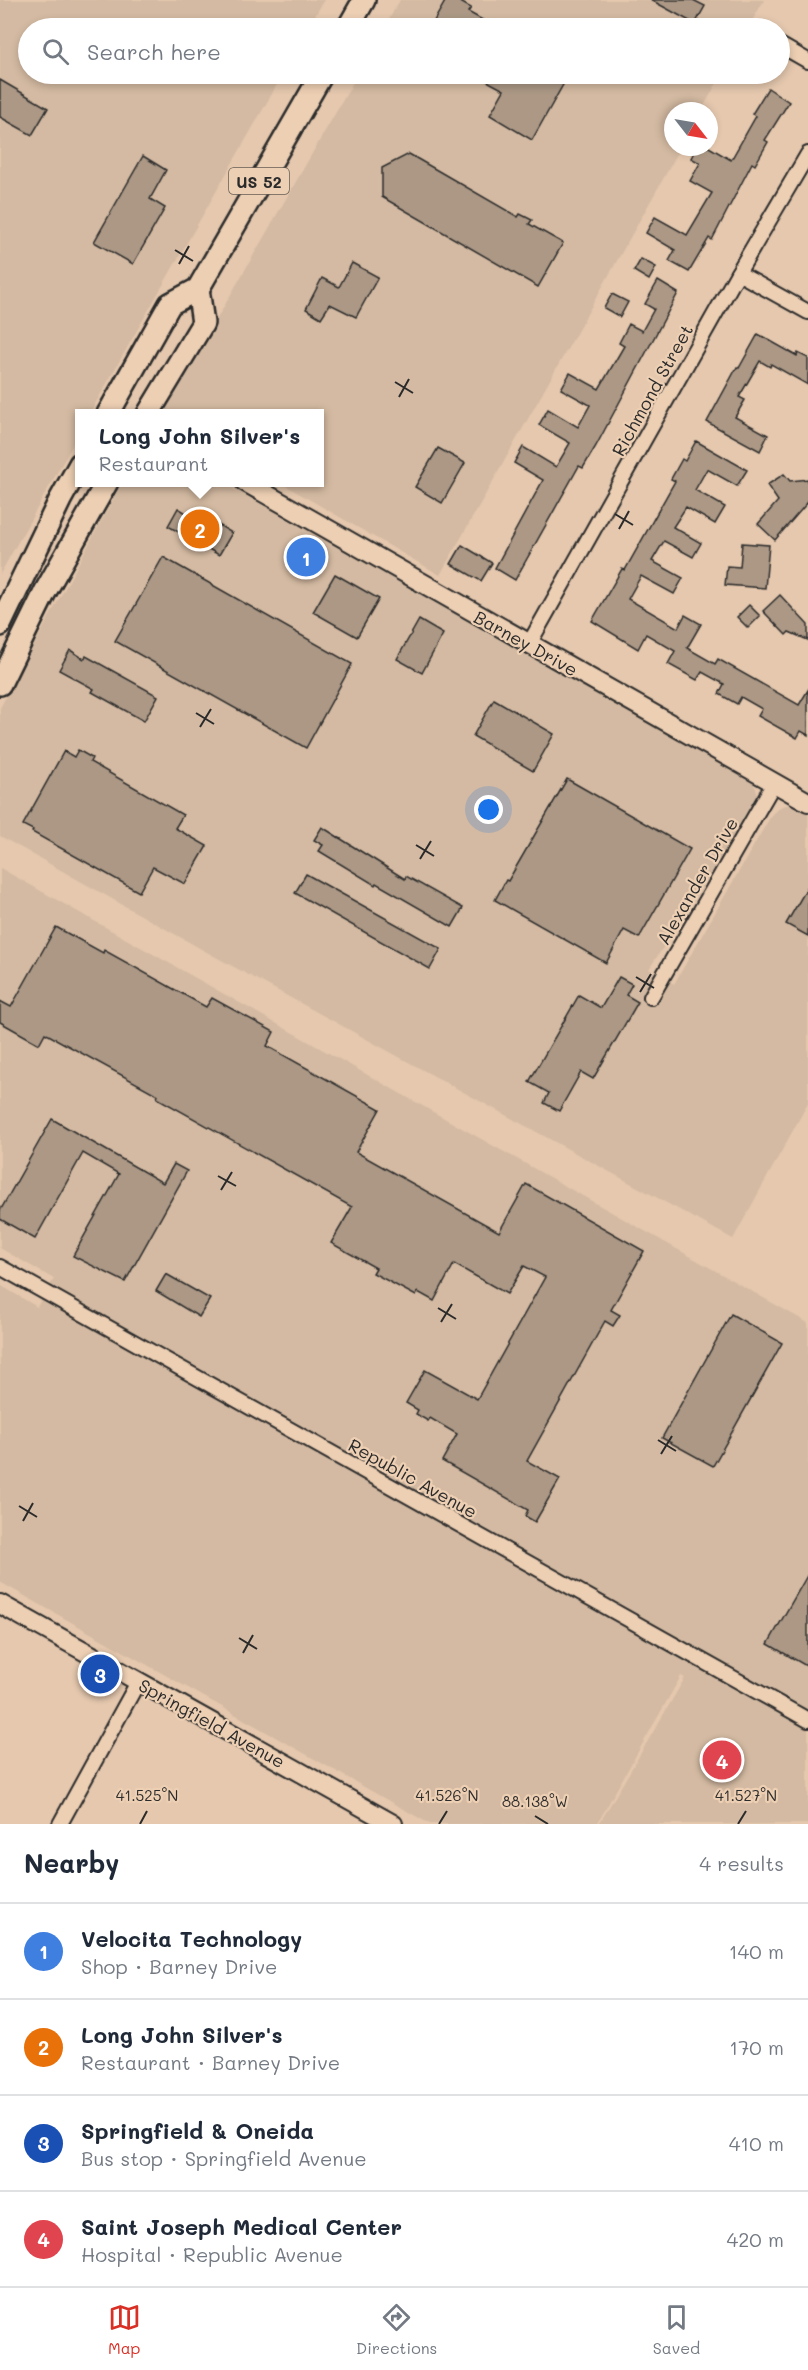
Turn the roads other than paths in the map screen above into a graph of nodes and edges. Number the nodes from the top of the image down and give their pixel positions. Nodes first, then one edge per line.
1 (364, 0) edge
2 (354, 18) edge
3 (790, 51) edge
4 (808, 61) edge
5 (316, 84) edge
6 (808, 154) edge
7 (738, 273) junction
8 (198, 289) junction
9 (808, 312) edge
10 (116, 409) edge
11 (151, 409) edge
12 (75, 473) edge
13 (105, 487) edge
14 (252, 487) edge
15 (0, 625) edge
16 (529, 644) junction
17 (0, 684) edge
18 (774, 783) junction
19 (808, 802) edge
20 (651, 997) dead end
21 (0, 1267) edge
22 (0, 1604) edge
23 (138, 1682) junction
24 (808, 1720) edge
25 (60, 1824) edge
26 (393, 1824) edge

1 - 2 main road
3 - 4 street
5 - 8 main road, US 52
6 - 7 street, Richmond Street
7 - 9 street
7 - 16 street, Richmond Street
8 - 10 main road
8 - 11 main road
12 - 15 main road
13 - 17 main road
14 - 16 street, Barney Drive
16 - 18 street, Barney Drive
18 - 19 street, Barney Drive
18 - 20 street, Alexander Drive
21 - 24 street, Republic Avenue
22 - 23 street, Springfield Avenue
23 - 25 street
23 - 26 street, Springfield Avenue

